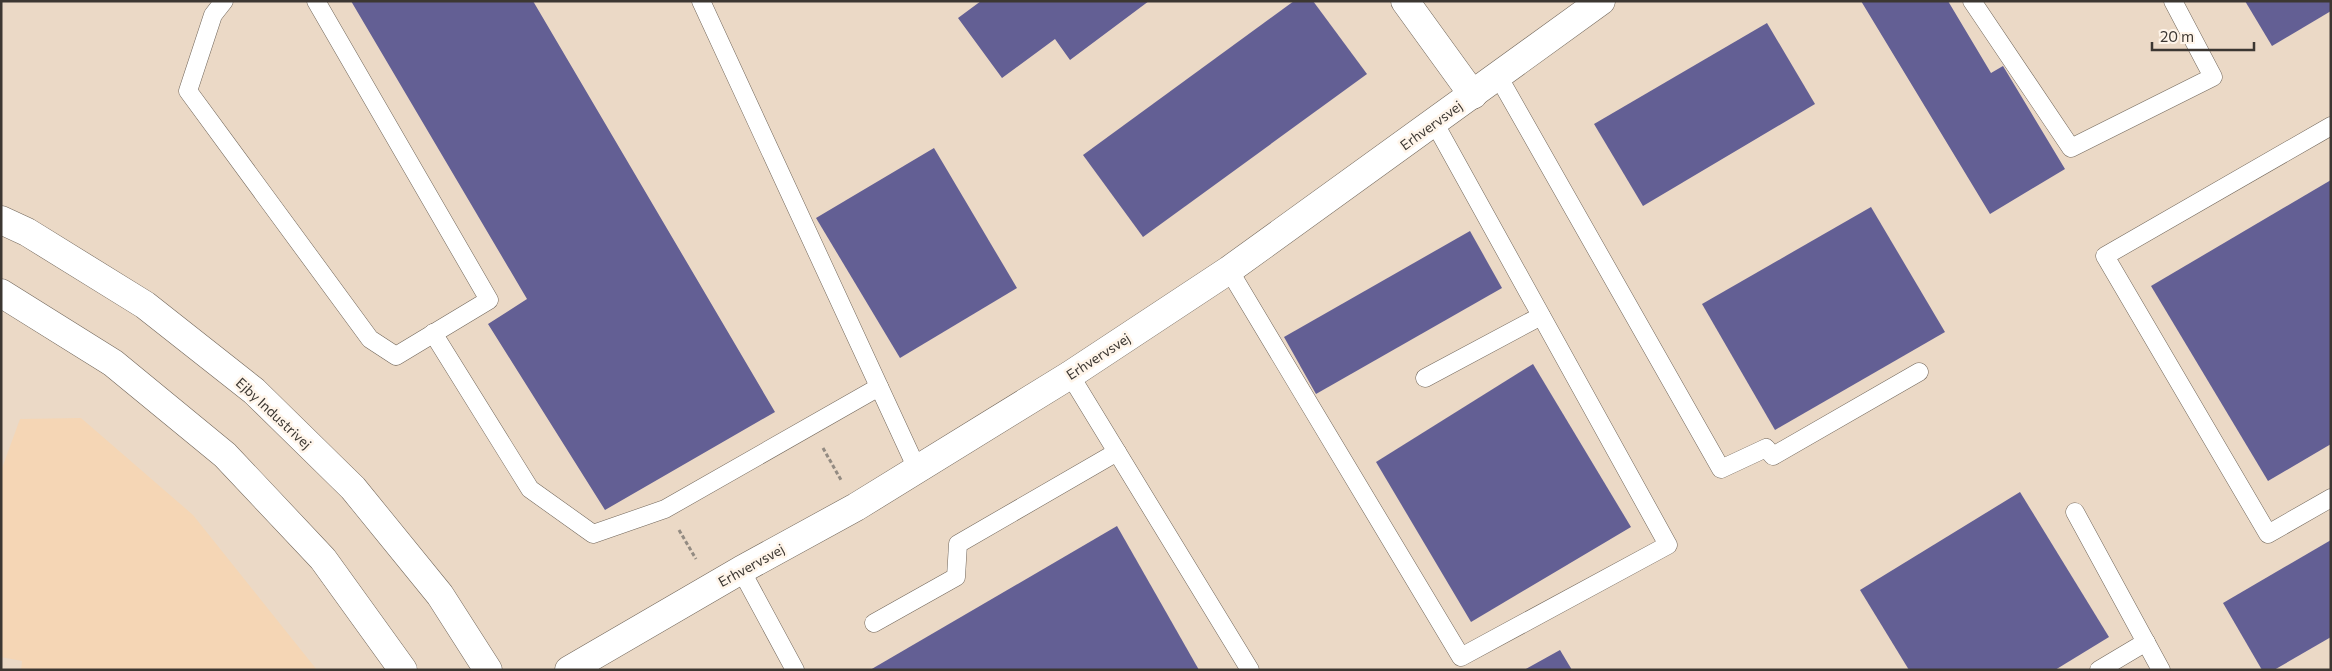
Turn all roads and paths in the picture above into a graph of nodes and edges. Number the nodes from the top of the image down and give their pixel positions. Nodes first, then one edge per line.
1 (224, 1) edge
2 (316, 1) edge
3 (701, 1) edge
4 (1405, 1) edge
5 (1602, 1) edge
6 (1972, 1) edge
7 (2173, 1) edge
8 (1498, 76) junction
9 (1472, 95) junction
10 (1434, 122) junction
11 (2331, 126) edge
12 (1, 220) edge
13 (1229, 270) junction
14 (1, 293) edge
15 (1541, 316) junction
16 (433, 333) junction
17 (1919, 372) dead end
18 (1070, 375) junction
19 (1425, 378) dead end
20 (879, 387) junction
21 (810, 426) junction
22 (1117, 452) junction
23 (918, 470) junction
24 (2331, 498) edge
25 (856, 507) junction
26 (665, 509) junction
27 (2075, 512) dead end
28 (741, 570) junction
29 (713, 586) junction
30 (874, 623) dead end
31 (2146, 642) junction
32 (403, 670) edge
33 (488, 670) edge
34 (569, 670) edge
35 (795, 670) edge
36 (1250, 670) edge
37 (2099, 670) edge
38 (2161, 670) edge

1 - 16 lane
2 - 16 lane
3 - 20 lane
4 - 9 street
5 - 8 street, Erhvervsvej
6 - 7 lane
8 - 9 street, Erhvervsvej
8 - 17 lane
9 - 10 street, Erhvervsvej
10 - 13 street, Erhvervsvej
10 - 15 lane
11 - 24 lane
12 - 33 street, Ejby Industrivej
13 - 15 lane
13 - 18 street, Erhvervsvej
14 - 32 street
15 - 19 lane
16 - 26 lane
18 - 22 lane
18 - 23 street, Erhvervsvej
20 - 21 lane
20 - 23 lane
21 - 25 path
21 - 26 lane
22 - 30 lane
22 - 36 lane
23 - 25 street, Erhvervsvej
25 - 28 street, Erhvervsvej
26 - 29 path
27 - 31 lane
28 - 29 street, Erhvervsvej
28 - 35 lane
29 - 34 street, Erhvervsvej
31 - 37 lane
31 - 38 lane

